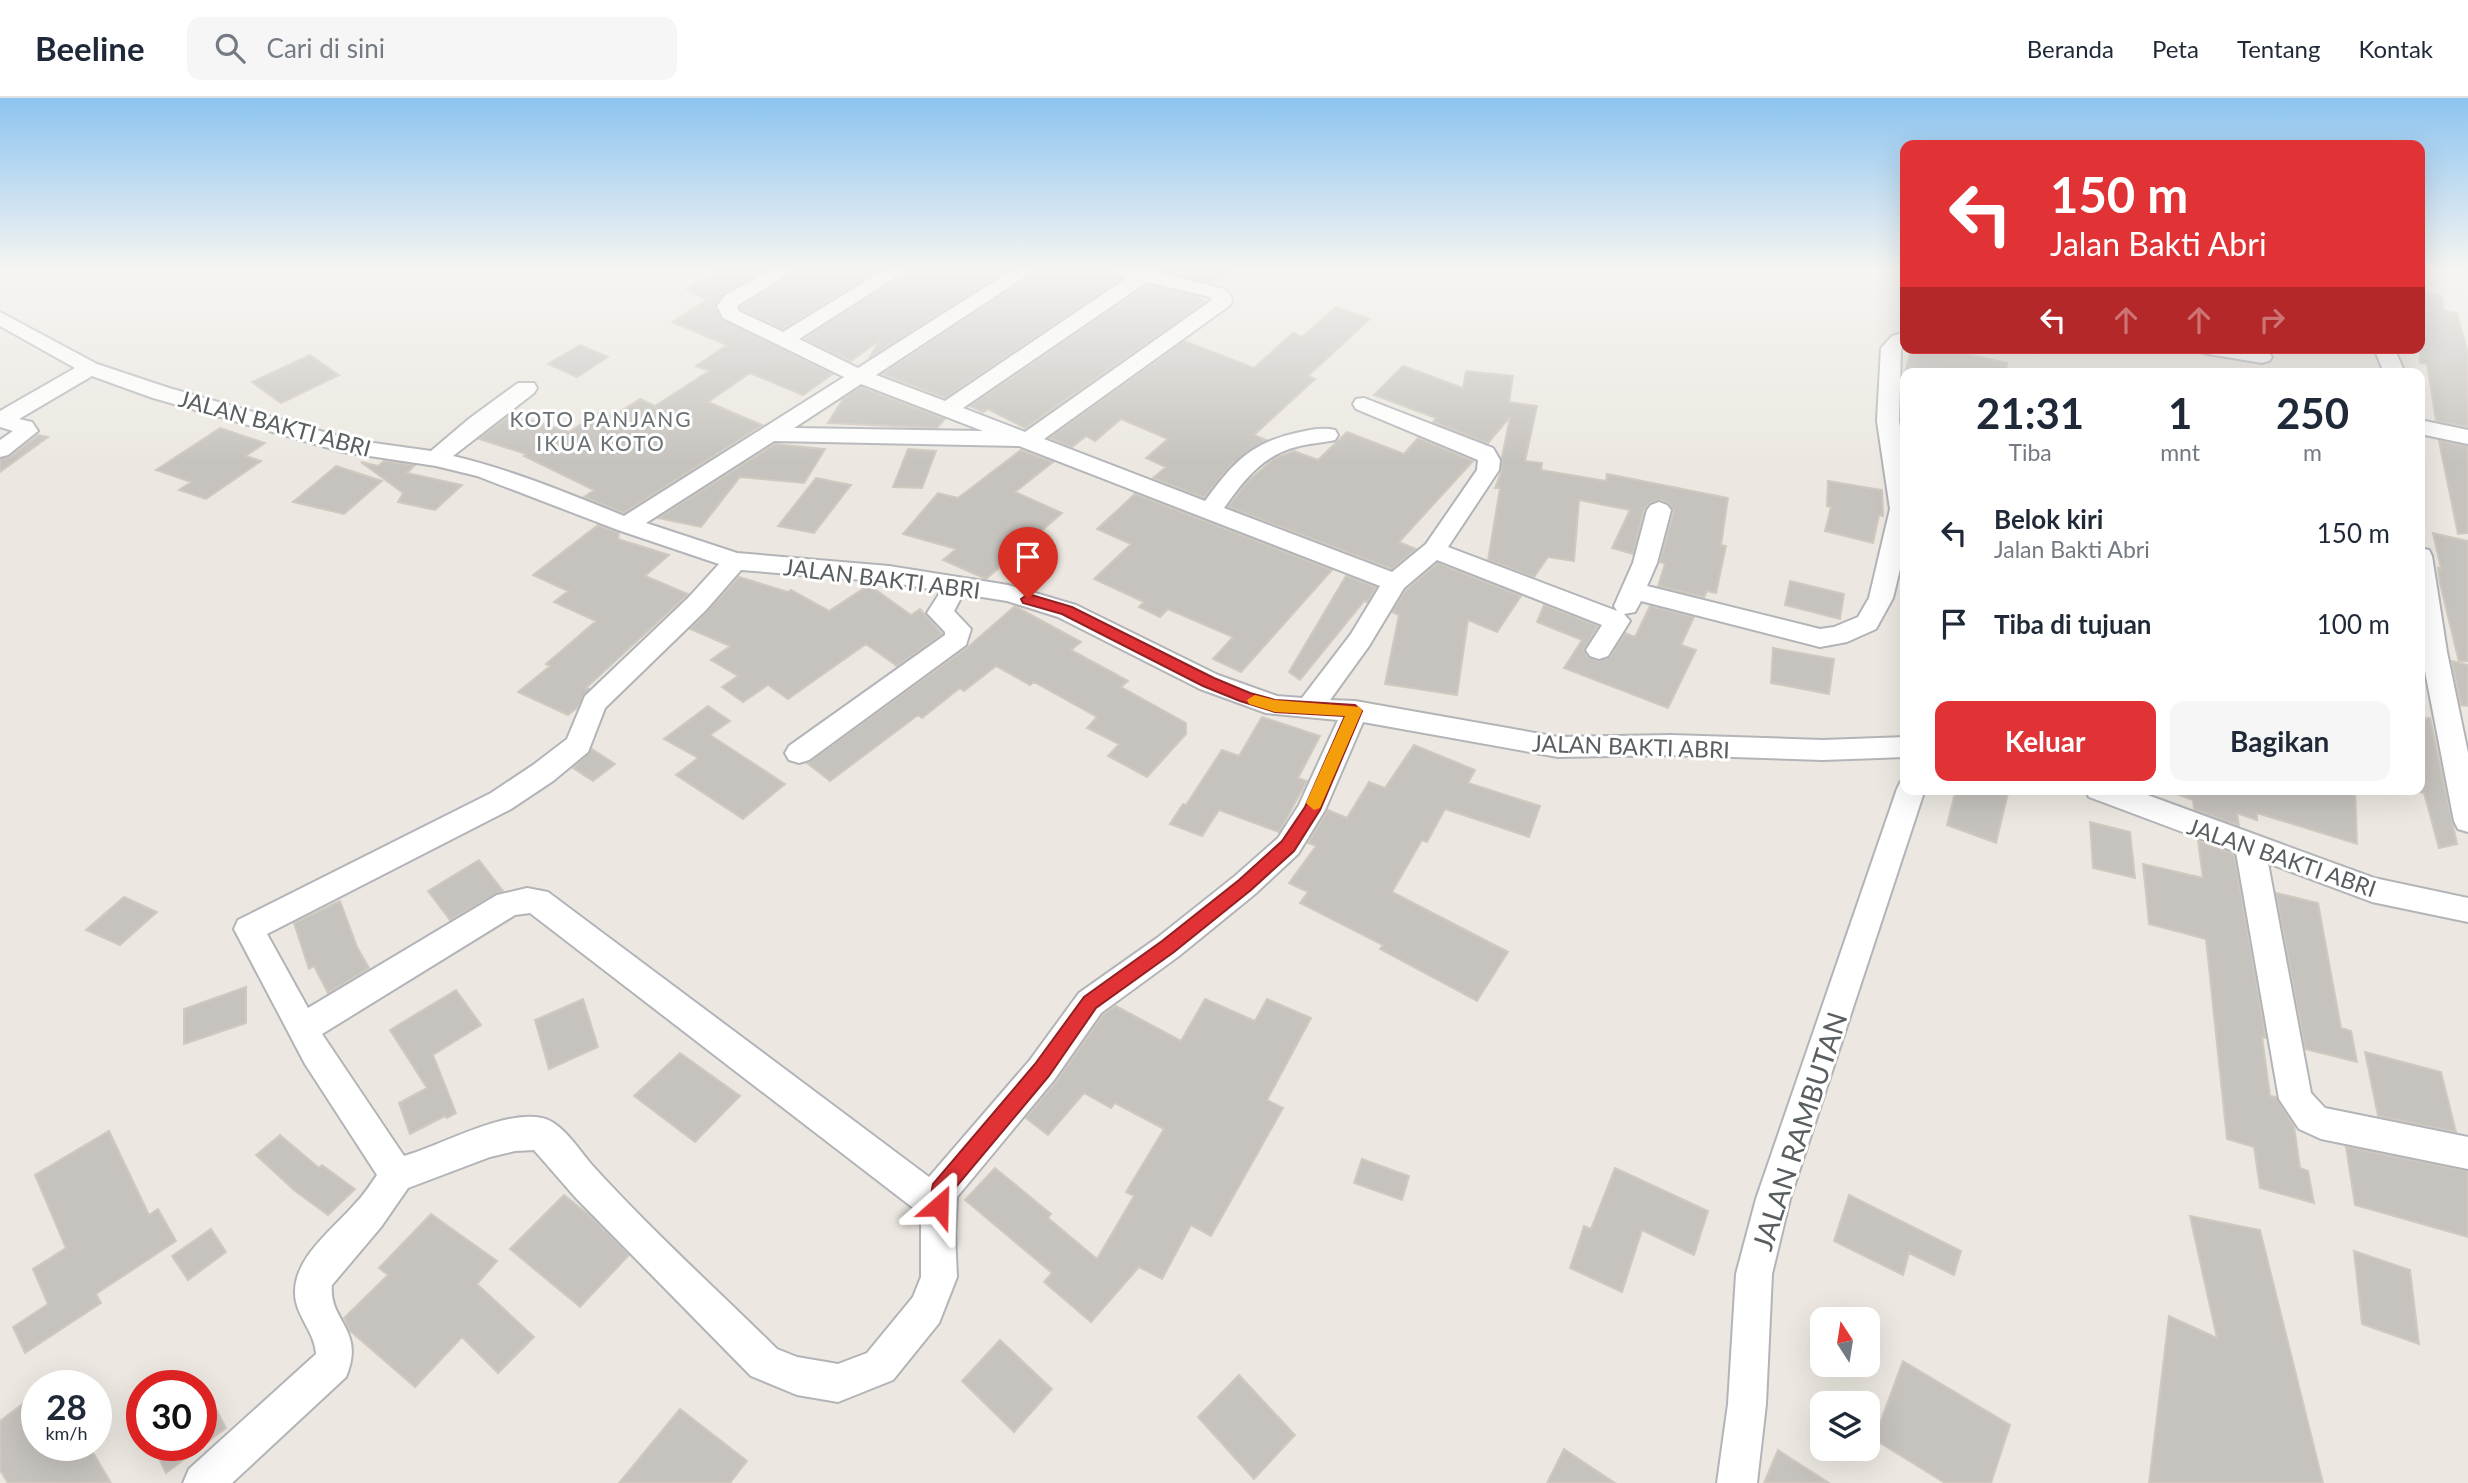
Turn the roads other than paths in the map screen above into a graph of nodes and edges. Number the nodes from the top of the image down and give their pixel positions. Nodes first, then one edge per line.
1 (26, 333) edge
2 (768, 333) edge
3 (795, 333) edge
4 (927, 333) edge
5 (1060, 333) edge
6 (1179, 333) edge
7 (783, 340) junction
8 (1900, 340) edge
9 (2244, 354) edge
10 (2262, 357) dead end
11 (90, 368) junction
12 (859, 376) junction
13 (526, 388) dead end
14 (1364, 404) dead end
15 (947, 410) junction
16 (2425, 428) edge
17 (772, 434) junction
18 (1327, 435) dead end
19 (2468, 437) edge
20 (1029, 439) junction
21 (0, 450) edge
22 (436, 459) junction
23 (1900, 496) edge
24 (1659, 509) dead end
25 (1210, 511) junction
26 (1900, 517) edge
27 (626, 525) junction
28 (1434, 550) junction
29 (734, 561) junction
30 (1395, 582) junction
31 (956, 585) junction
32 (2425, 590) edge
33 (1635, 591) junction
34 (1617, 621) junction
35 (1599, 650) dead end
36 (1310, 707) junction
37 (1355, 711) junction
38 (1900, 747) edge
39 (799, 753) dead end
40 (1910, 795) edge
41 (2115, 795) edge
42 (2468, 821) edge
43 (2250, 846) junction
44 (2468, 911) edge
45 (302, 1029) junction
46 (2468, 1153) edge
47 (397, 1175) junction
48 (939, 1206) junction
49 (203, 1483) edge
50 (1737, 1483) edge

1 - 11 street, JALAN BAKTI ABRI
2 - 7 street
3 - 7 street
4 - 12 street
5 - 15 street
6 - 20 street
7 - 12 street
8 - 23 street
9 - 10 street
11 - 21 street
11 - 22 street, JALAN BAKTI ABRI
12 - 15 street
12 - 17 street
13 - 22 street
14 - 28 street
15 - 20 street
16 - 19 street
17 - 20 street
17 - 27 street
18 - 25 street
20 - 25 street
22 - 27 street, JALAN BAKTI ABRI
24 - 33 street
25 - 30 street
26 - 33 street
27 - 29 street, JALAN BAKTI ABRI
28 - 30 street
28 - 34 street
29 - 31 street, JALAN BAKTI ABRI
29 - 45 street
30 - 36 street
31 - 36 street, JALAN BAKTI ABRI
31 - 39 street
32 - 42 street
33 - 34 street
34 - 35 street
36 - 37 street, JALAN BAKTI ABRI
37 - 38 street, JALAN BAKTI ABRI
37 - 48 street
40 - 50 street, JALAN RAMBUTAN
41 - 43 street, JALAN BAKTI ABRI
43 - 44 street, JALAN BAKTI ABRI
43 - 46 street
45 - 47 street
45 - 48 street
47 - 48 street
47 - 49 street

